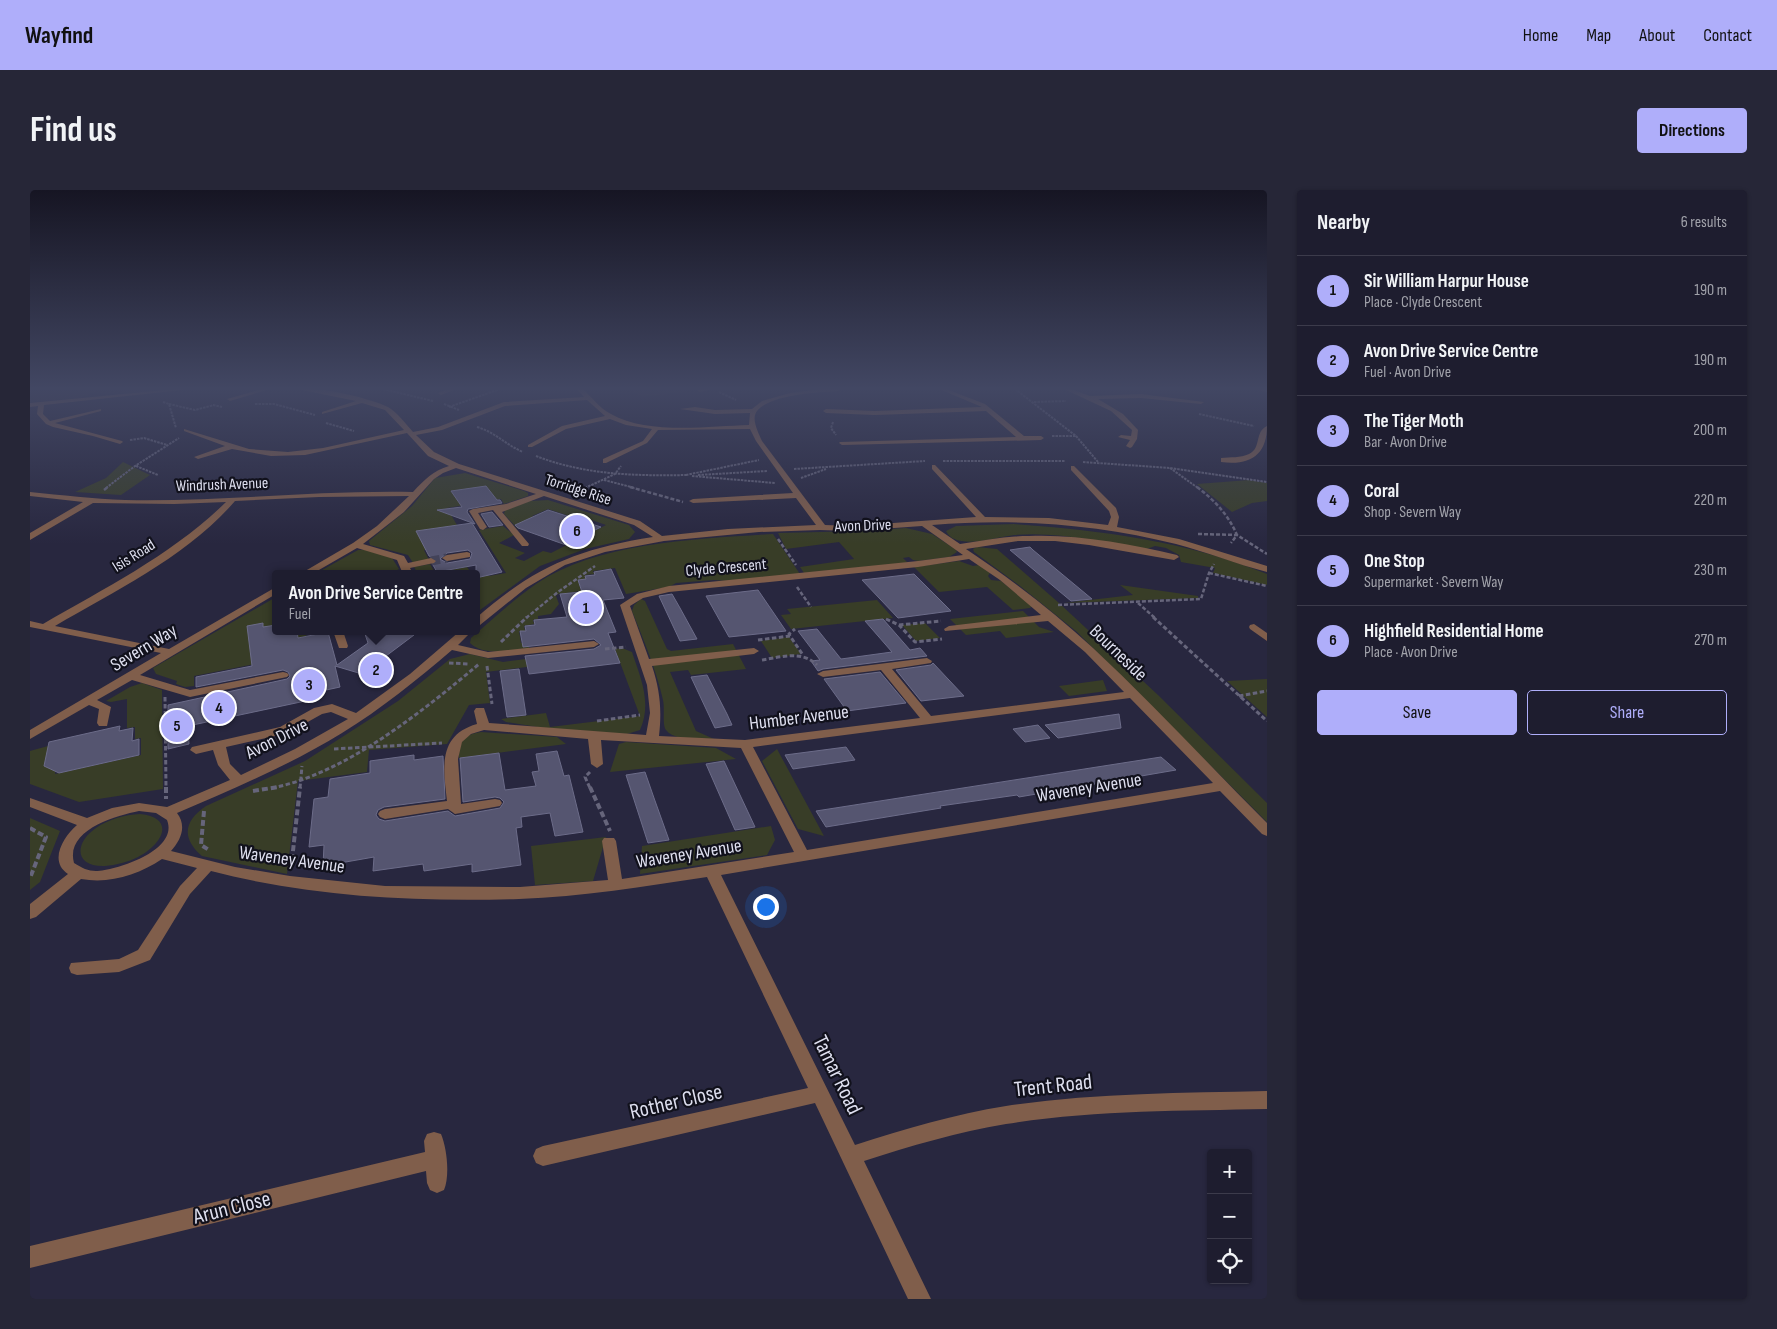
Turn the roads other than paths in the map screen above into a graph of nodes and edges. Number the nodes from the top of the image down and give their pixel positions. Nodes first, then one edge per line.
1 (116, 441) edge
2 (217, 441) edge
3 (359, 441) edge
4 (417, 441) edge
5 (534, 441) edge
6 (646, 441) edge
7 (760, 441) edge
8 (959, 441) edge
9 (120, 442) road end
10 (539, 442) joint
11 (842, 443) dead end
12 (1264, 445) edge
13 (233, 446) junction
14 (530, 446) dead end
15 (1235, 453) dead end
16 (198, 457) dead end
17 (615, 457) junction
18 (1245, 457) junction
19 (627, 460) dead end
20 (1224, 460) dead end
21 (606, 461) dead end
22 (1072, 463) road end
23 (937, 464) road end
24 (456, 466) junction
25 (30, 494) edge
26 (416, 494) junction
27 (545, 494) junction
28 (800, 495) junction
29 (91, 501) junction
30 (231, 501) junction
31 (693, 501) road end
32 (508, 506) junction
33 (983, 519) junction
34 (923, 523) junction
35 (483, 527) dead end
36 (822, 527) junction
37 (1112, 528) junction
38 (30, 537) edge
39 (661, 539) junction
40 (525, 544) dead end
41 (356, 545) junction
42 (959, 547) junction
43 (467, 555) dead end
44 (971, 556) junction
45 (447, 558) tunnel mouth
46 (1174, 558) dead end
47 (432, 561) tunnel mouth
48 (1267, 569) edge
49 (312, 570) edge
50 (406, 570) edge
51 (272, 592) edge
52 (1052, 617) junction
53 (480, 619) edge
54 (30, 624) edge
55 (45, 627) junction
56 (1254, 627) dead end
57 (948, 629) road end
58 (339, 635) edge
59 (462, 635) edge
60 (1266, 636) edge
61 (594, 644) dead end
62 (342, 646) dead end
63 (450, 646) junction
64 (754, 651) road end
65 (170, 652) junction
66 (927, 661) dead end
67 (646, 663) junction
68 (884, 666) junction
69 (823, 674) dead end
70 (283, 675) dead end
71 (131, 676) junction
72 (1133, 694) junction
73 (88, 701) junction
74 (480, 711) dead end
75 (357, 718) junction
76 (928, 720) junction
77 (103, 722) dead end
78 (490, 727) junction
79 (30, 735) edge
80 (594, 736) junction
81 (652, 739) junction
82 (219, 744) junction
83 (744, 744) junction
84 (196, 750) dead end
85 (597, 764) road end
86 (239, 781) junction
87 (1223, 786) junction
88 (30, 802) edge
89 (495, 803) dead end
90 (454, 804) junction
91 (167, 812) junction
92 (385, 814) dead end
93 (88, 824) junction
94 (1267, 832) edge
95 (609, 841) road end
96 (160, 853) junction
97 (803, 856) junction
98 (207, 866) junction
99 (712, 871) junction
100 (79, 873) junction
101 (616, 885) junction
102 (30, 913) edge
103 (77, 968) dead end
104 (819, 1094) junction
105 (1267, 1100) edge
106 (543, 1156) dead end
107 (850, 1156) junction
108 (437, 1183) dead end
109 (30, 1257) edge
110 (920, 1299) edge

1 - 9 street
2 - 13 street
3 - 13 street
4 - 24 street, Torridge Rise
5 - 10 street
6 - 17 street
7 - 28 street
8 - 11 street
10 - 14 street
12 - 18 street
13 - 16 street
15 - 18 street
17 - 19 street
17 - 21 street
18 - 20 street
22 - 37 street
23 - 33 street
24 - 26 street
24 - 27 street, Torridge Rise
25 - 29 street, Windrush Avenue
26 - 30 street, Windrush Avenue
26 - 41 street
27 - 32 street
27 - 39 street, Torridge Rise
28 - 31 street
28 - 36 street
29 - 30 street, Windrush Avenue
29 - 38 street
30 - 55 street, Isis Road
32 - 35 street
32 - 40 street
33 - 34 street, Avon Drive
33 - 37 street, Avon Drive
34 - 36 street, Avon Drive
34 - 42 street, Bourneside
36 - 39 street, Avon Drive
37 - 48 street, Avon Drive
39 - 53 street, Avon Drive
41 - 49 street
41 - 50 street
42 - 44 street, Bourneside
42 - 46 street
43 - 45 street
44 - 52 street, Bourneside
44 - 67 street, Clyde Crescent
47 - 50 street
51 - 65 street, Severn Way
52 - 57 street
52 - 72 street, Bourneside
54 - 55 street
55 - 65 street
56 - 60 street
58 - 62 street
59 - 63 street, Avon Drive
61 - 63 street
63 - 75 street, Avon Drive
64 - 67 street
65 - 71 street, Severn Way
66 - 68 street
67 - 81 street, Clyde Crescent
68 - 69 street
68 - 76 street
70 - 71 street
71 - 73 street, Severn Way
72 - 76 street, Humber Avenue
72 - 87 street, Bourneside
73 - 77 street
73 - 79 street, Severn Way
74 - 78 street
75 - 82 street
75 - 86 street, Avon Drive
76 - 83 street, Humber Avenue
78 - 80 street, Humber Avenue
78 - 90 street
80 - 81 street, Humber Avenue
80 - 85 street
81 - 83 street, Humber Avenue
82 - 84 street
82 - 86 street
83 - 97 street
86 - 91 street, Avon Drive
87 - 94 street, Bourneside
87 - 97 street, Waveney Avenue
88 - 93 street
89 - 90 street
90 - 92 street
91 - 93 street
91 - 96 street
93 - 100 street
95 - 101 street
96 - 98 street, Waveney Avenue
96 - 100 street
97 - 99 street, Waveney Avenue
98 - 101 street, Waveney Avenue
98 - 103 street
99 - 101 street, Waveney Avenue
99 - 104 street, Tamar Road
100 - 102 street
104 - 106 street, Rother Close
104 - 107 street, Tamar Road
105 - 107 street, Trent Road
107 - 110 street, Tamar Road
108 - 109 street, Arun Close

